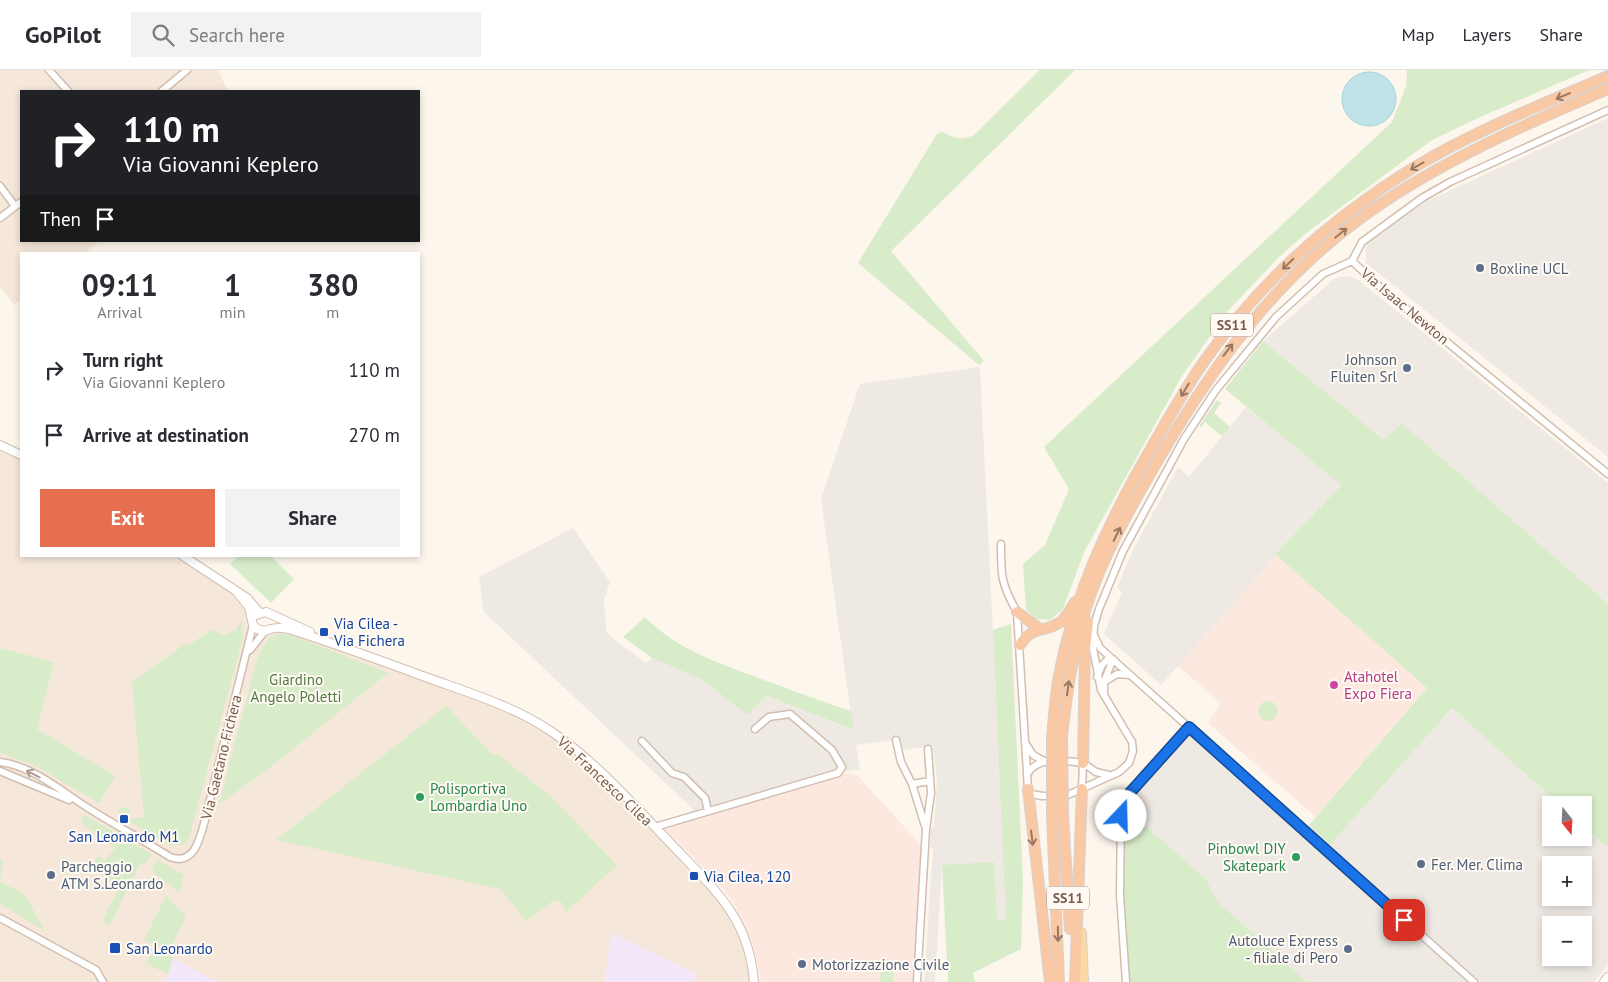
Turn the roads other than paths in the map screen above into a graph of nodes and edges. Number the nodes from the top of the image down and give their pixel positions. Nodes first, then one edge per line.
1 (49, 70) edge
2 (187, 70) edge
3 (1608, 76) edge
4 (1608, 89) edge
5 (67, 90) edge
6 (163, 90) edge
7 (1608, 110) edge
8 (0, 186) edge
9 (18, 204) edge
10 (0, 218) edge
11 (1352, 261) junction
12 (0, 445) edge
13 (20, 455) edge
14 (1608, 474) edge
15 (1000, 544) dead end
16 (184, 557) edge
17 (1102, 567) junction
18 (1083, 588) junction
19 (237, 592) junction
20 (259, 612) junction
21 (1018, 612) junction
22 (271, 616) junction
23 (253, 622) junction
24 (268, 629) junction
25 (1040, 629) junction
26 (1094, 633) junction
27 (325, 640) junction
28 (1020, 645) junction
29 (248, 653) junction
30 (1112, 658) junction
31 (1131, 675) junction
32 (1097, 677) junction
33 (1104, 682) junction
34 (1104, 696) junction
35 (1189, 727) junction
36 (755, 729) dead end
37 (1057, 736) junction
38 (642, 740) dead end
39 (896, 740) dead end
40 (1026, 743) junction
41 (928, 749) dead end
42 (1044, 761) junction
43 (0, 762) edge
44 (1083, 763) junction
45 (0, 771) edge
46 (1027, 775) junction
47 (1109, 776) junction
48 (930, 781) junction
49 (912, 784) junction
50 (1028, 789) junction
51 (1082, 789) junction
52 (86, 808) junction
53 (708, 810) junction
54 (655, 827) junction
55 (926, 829) junction
56 (1078, 879) junction
57 (0, 918) edge
58 (1608, 977) edge
59 (103, 982) edge
60 (754, 982) edge
61 (917, 982) edge
62 (1050, 982) edge
63 (1059, 982) edge
64 (1069, 982) edge
65 (1075, 982) edge
66 (1083, 982) edge
67 (1126, 982) edge
68 (1474, 982) edge
69 (1604, 982) edge

1 - 5 street
2 - 6 street
3 -> 18 highway, SS11
17 -> 4 highway, SS11
7 - 11 street
8 - 9 street
9 - 10 street
11 - 14 street, Via Isaac Newton
11 - 26 street, Via Isaac Newton
12 - 13 street
15 - 21 street
16 - 19 street, Via Francesco Cilea
37 -> 17 highway, SS11
17 - 44 highway
18 - 25 highway
18 - 37 highway, SS11
19 - 20 street, Via Francesco Cilea
19 - 23 street, Via Francesco Cilea
20 - 22 street, Via Francesco Cilea
20 - 23 street
21 - 25 highway
21 - 28 street
22 - 24 street
22 - 27 street, Via Francesco Cilea
23 - 24 street, Via Francesco Cilea
23 - 29 street, Via Gaetano Fichera
24 - 27 street, Via Francesco Cilea
24 - 29 street, Via Gaetano Fichera
25 - 28 highway
26 - 30 street
26 - 32 street, Via Isaac Newton
27 - 54 street, Via Francesco Cilea
28 - 40 street
29 - 52 street, Via Gaetano Fichera
30 - 31 street
30 - 32 street
30 - 33 street
31 - 33 street
31 - 35 street
32 - 34 street, Via Isaac Newton
33 - 34 street
34 - 47 street, Via Isaac Newton
35 - 67 street
35 - 68 street
36 - 53 street
37 -> 63 highway, SS11, bridge
37 - 64 highway, SS11, bridge
38 - 53 street
39 - 49 street
40 - 42 street
40 - 46 street
41 - 48 street
42 - 44 street
42 - 46 street
52 -> 43 street
44 - 47 street
44 - 51 street
45 - 52 street
46 - 50 street
47 - 51 street, Via Isaac Newton
48 - 49 street
48 - 55 street
49 - 55 street
50 - 51 street, Via Isaac Newton
50 -> 62 highway
51 - 56 highway
53 - 54 street
54 - 60 street, Via Francesco Cilea
55 - 61 street
56 - 65 highway
56 - 66 main road
57 - 59 street
58 - 69 street

